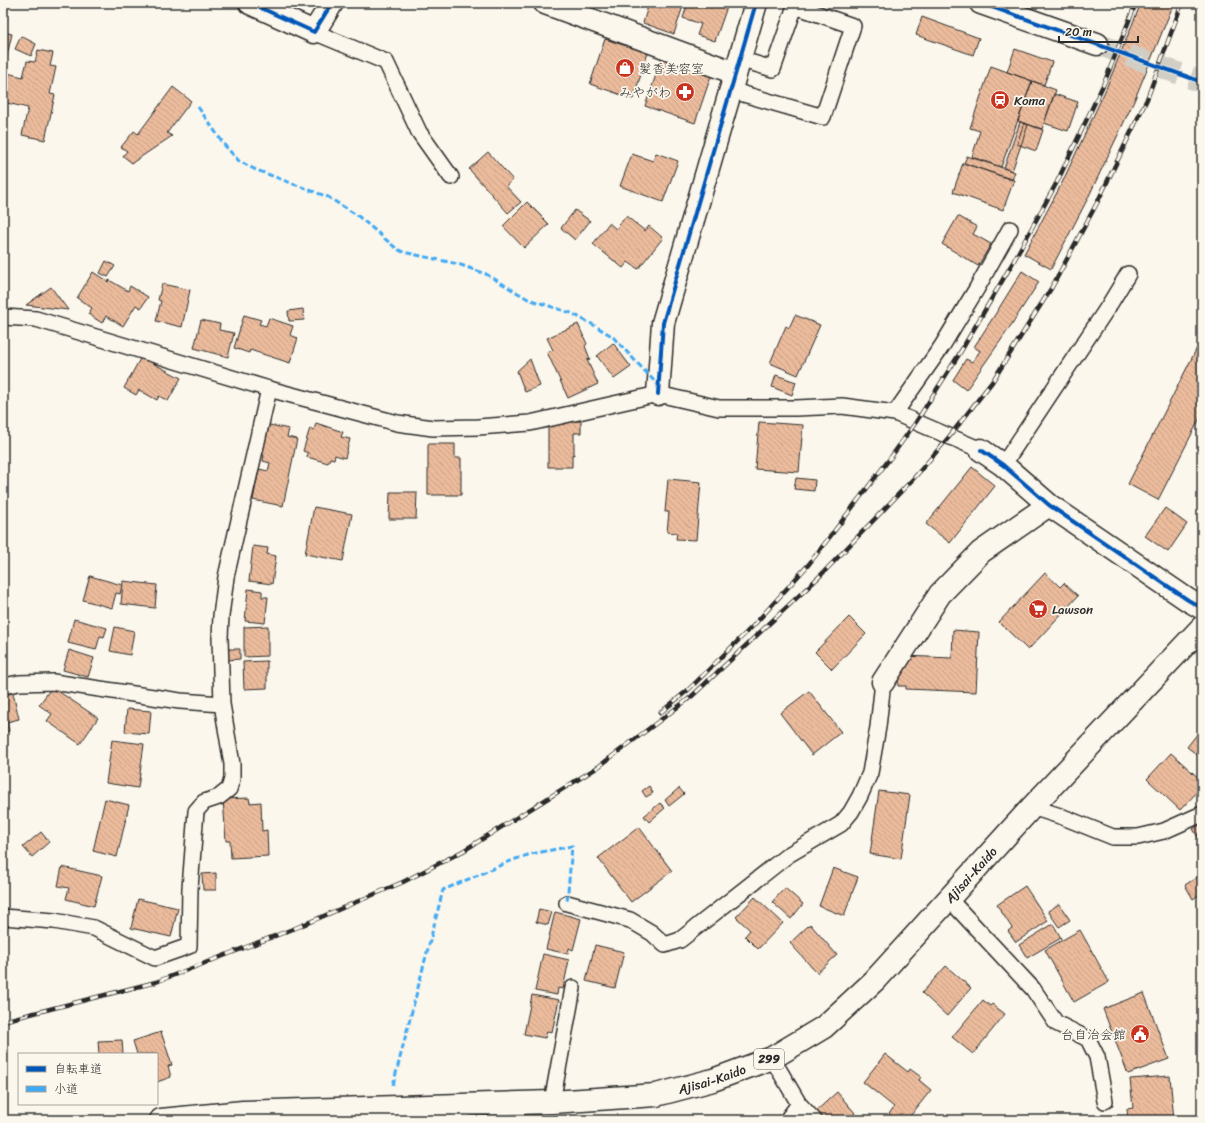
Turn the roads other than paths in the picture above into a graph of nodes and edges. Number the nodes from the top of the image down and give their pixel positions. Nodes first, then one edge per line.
1 (250, 3) edge
2 (332, 3) edge
3 (545, 3) edge
4 (756, 3) edge
5 (981, 3) edge
6 (314, 32) junction
7 (1097, 44) tunnel mouth
8 (735, 74) junction
9 (451, 177) dead end
10 (1010, 229) dead end
11 (1128, 274) dead end
12 (3, 317) edge
13 (269, 389) junction
14 (658, 394) junction
15 (895, 412) junction
16 (981, 450) joint
17 (1003, 465) junction
18 (1049, 505) junction
19 (1202, 608) edge
20 (1202, 627) edge
21 (883, 682) joint
22 (3, 686) edge
23 (222, 704) junction
24 (1032, 807) junction
25 (1202, 814) edge
26 (949, 899) junction
27 (567, 903) dead end
28 (3, 917) edge
29 (573, 988) dead end
30 (772, 1058) junction
31 (1105, 1101) dead end
32 (552, 1102) junction
33 (799, 1104) junction
34 (458, 1112) edge
35 (161, 1120) edge
36 (787, 1120) edge
37 (814, 1120) edge

1 - 6 main road
2 - 6 main road
3 - 8 main road
4 - 8 main road
5 - 7 main road
6 - 9 lane
8 - 8 lane
8 - 14 main road
10 - 15 lane
11 - 17 lane
12 - 13 lane
13 - 14 lane
13 - 23 lane
14 - 15 lane
15 - 16 lane
16 - 17 main road
17 - 18 main road
18 - 19 main road
18 - 21 main road
20 - 24 main road, Ajisai-Kaido / 299
21 - 27 lane
22 - 23 lane
23 - 28 lane
24 - 25 lane
24 - 26 main road, Ajisai-Kaido / 299
26 - 30 main road, Ajisai-Kaido / 299
26 - 31 lane
29 - 32 lane
30 - 32 main road, Ajisai-Kaido / 299
30 - 33 lane
32 - 34 main road, Ajisai-Kaido / 299
33 - 36 lane
33 - 37 lane
34 - 35 main road, Ajisai-Kaido / 299

